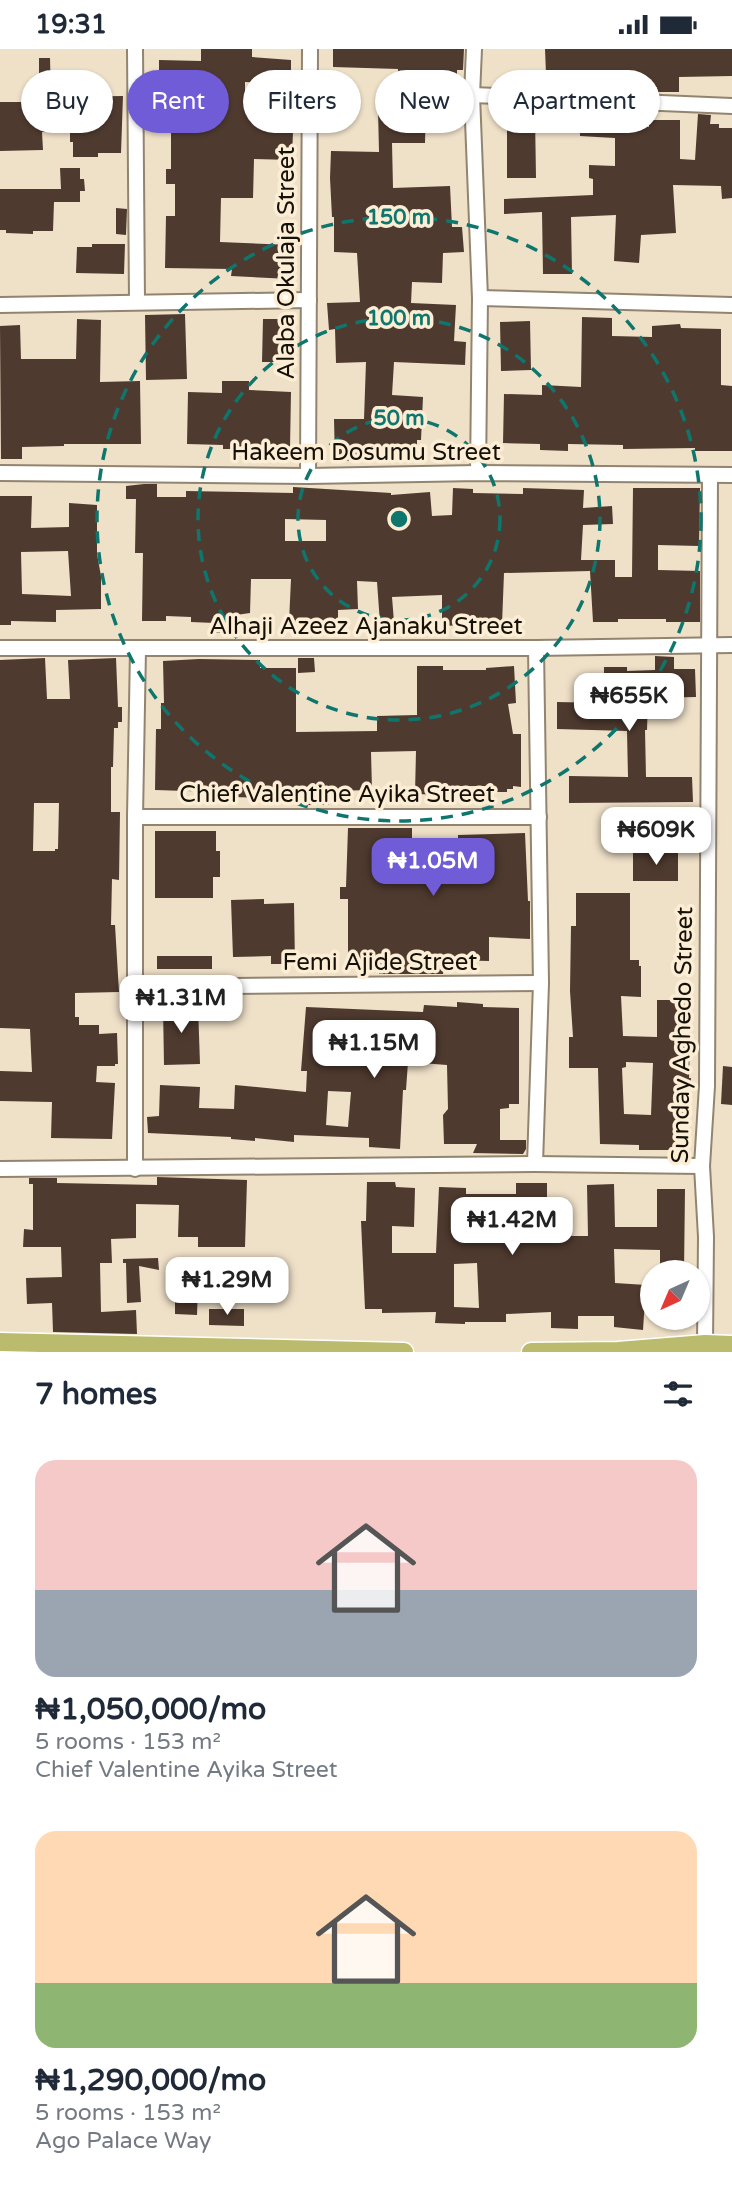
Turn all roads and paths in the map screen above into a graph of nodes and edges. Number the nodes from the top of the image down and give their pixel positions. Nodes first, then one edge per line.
1 (135, 49) edge
2 (310, 49) edge
3 (474, 49) edge
4 (473, 70) edge
5 (474, 95) edge
6 (732, 106) edge
7 (473, 133) edge
8 (480, 298) junction
9 (309, 300) junction
10 (137, 301) junction
11 (0, 305) edge
12 (732, 305) edge
13 (0, 473) edge
14 (478, 473) junction
15 (710, 475) junction
16 (732, 475) edge
17 (308, 477) junction
18 (709, 645) junction
19 (732, 645) edge
20 (0, 648) edge
21 (536, 648) junction
22 (138, 649) junction
23 (135, 817) junction
24 (538, 817) junction
25 (541, 983) junction
26 (134, 987) junction
27 (535, 1164) junction
28 (702, 1166) junction
29 (0, 1169) edge
30 (135, 1169) junction
31 (0, 1342) edge
32 (705, 1344) junction
33 (732, 1345) edge
34 (404, 1352) edge
35 (531, 1352) edge

1 - 10 street
2 - 9 street, Alaba Okulaja Street
3 - 4 street
5 - 6 street
7 - 8 street
8 - 12 street
8 - 14 street
9 - 10 street
9 - 17 street, Alaba Okulaja Street
10 - 11 street
13 - 17 street, Hakeem Dosumu Street
14 - 15 street, Hakeem Dosumu Street
14 - 17 street, Hakeem Dosumu Street
15 - 16 street, Hakeem Dosumu Street
15 - 18 street, Sunday Aghedo Street
18 - 19 street, Alhaji Azeez Ajanaku Street
18 - 21 street, Alhaji Azeez Ajanaku Street
18 - 28 street, Sunday Aghedo Street
20 - 22 street, Alhaji Azeez Ajanaku Street
21 - 22 street, Alhaji Azeez Ajanaku Street
21 - 24 street
22 - 23 street
23 - 24 street, Chief Valentine Ayika Street
23 - 26 street
24 - 25 street
25 - 26 street, Femi Ajide Street
25 - 27 street
26 - 30 street
27 - 28 street
27 - 30 street
28 - 32 street, Sunday Aghedo Street
29 - 30 street
31 - 34 main road
32 - 33 main road
32 - 35 main road

